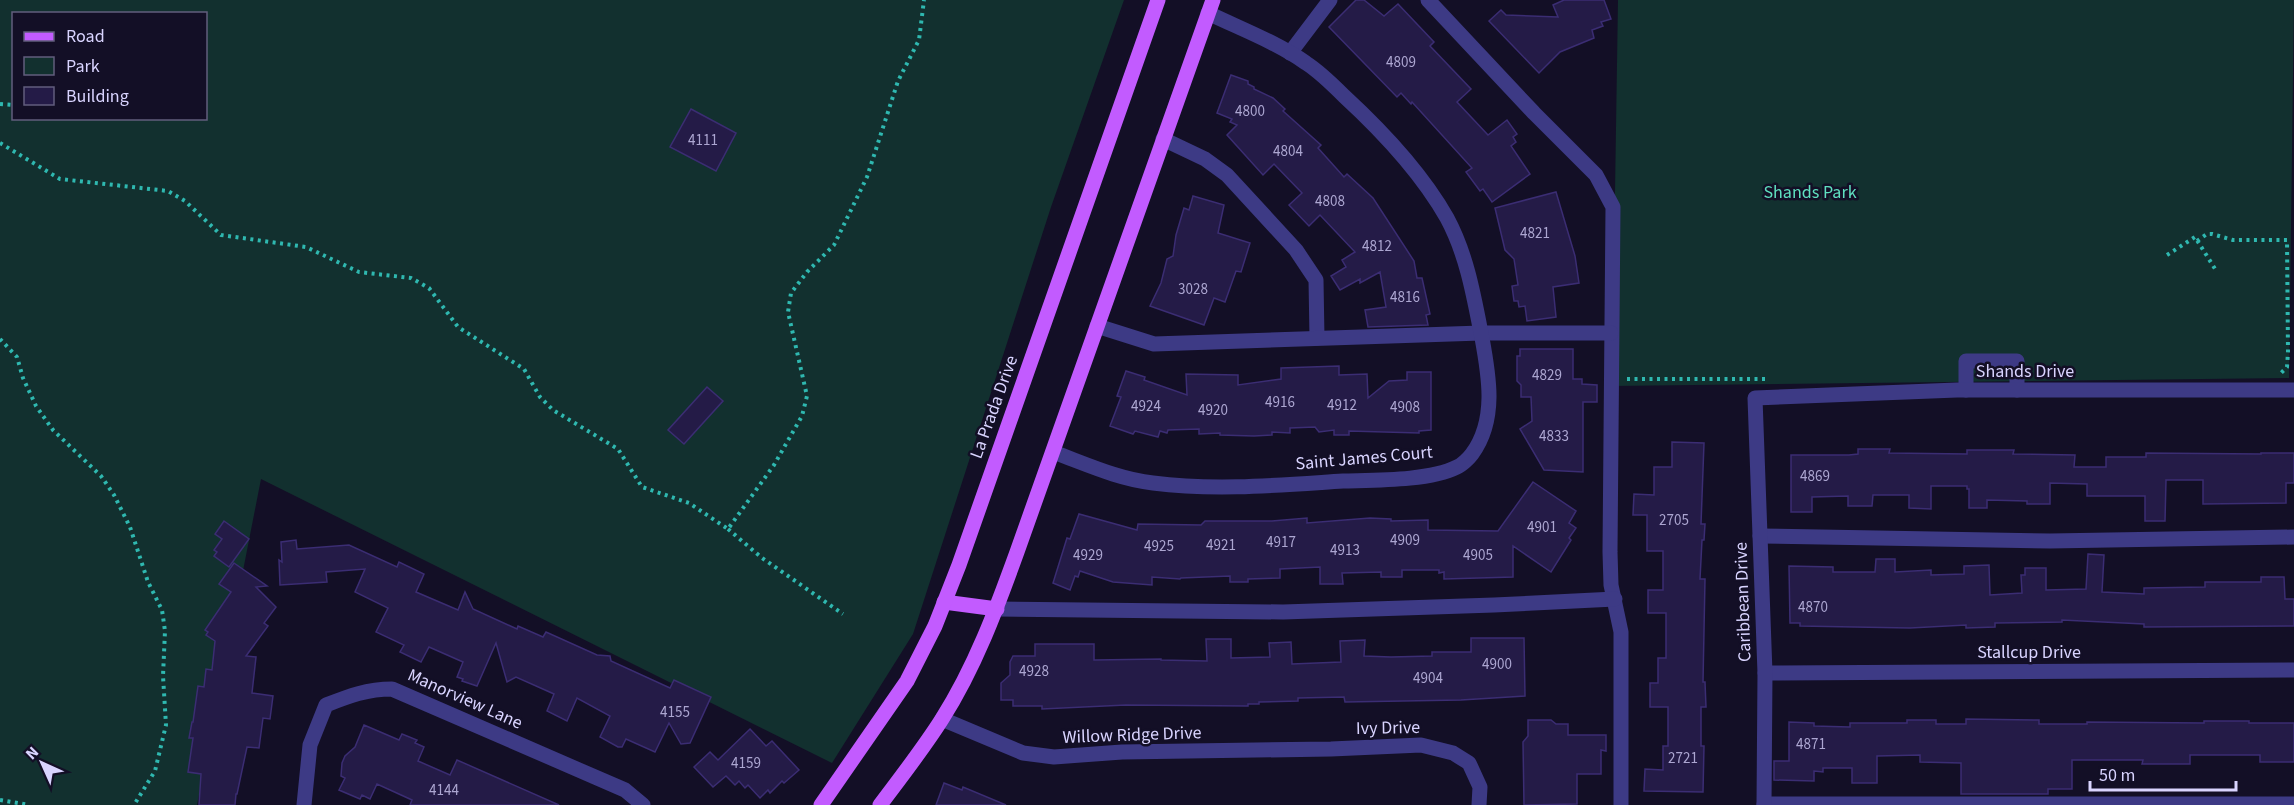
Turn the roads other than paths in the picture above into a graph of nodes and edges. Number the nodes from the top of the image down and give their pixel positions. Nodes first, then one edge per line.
1 (1158, 0) edge
2 (1330, 0) edge
3 (1428, 0) edge
4 (1210, 7) edge
5 (1290, 53) junction
6 (1163, 140) junction
7 (1097, 326) junction
8 (1481, 333) junction
9 (1611, 333) junction
10 (1317, 338) junction
11 (1966, 390) junction
12 (2017, 390) junction
13 (2294, 390) edge
14 (1755, 398) joint
15 (1053, 452) junction
16 (1760, 536) junction
17 (2294, 537) edge
18 (1614, 599) junction
19 (944, 602) junction
20 (997, 609) junction
21 (2294, 670) edge
22 (1765, 673) junction
23 (942, 719) junction
24 (1331, 749) joint
25 (2294, 804) edge
26 (304, 805) edge
27 (643, 805) edge
28 (821, 805) edge
29 (880, 805) edge
30 (1479, 805) edge
31 (1621, 805) edge
32 (1764, 805) edge

1 - 19 main road, La Prada Drive
2 - 5 street
3 - 9 street
4 - 5 street, Saint James Court
4 - 6 main road
5 - 8 street, Saint James Court
6 - 7 main road
6 - 10 street
7 - 10 street
7 - 15 main road
8 - 9 street
8 - 10 street
8 - 15 street, Saint James Court
9 - 18 street
11 - 12 street, Shands Drive
11 - 12 street
11 - 14 street, Shands Drive
12 - 13 street, Shands Drive
14 - 16 street, Caribbean Drive
15 - 20 main road
16 - 17 street
16 - 22 street, Caribbean Drive
18 - 20 street
18 - 31 street
19 - 20 main road
19 - 28 main road, La Prada Drive
20 - 23 main road
21 - 22 street, Stallcup Drive
22 - 32 street, Caribbean Drive
23 - 24 street, Willow Ridge Drive
23 - 29 main road
24 - 30 street, Ivy Drive
25 - 32 street
26 - 27 street, Manorview Lane

